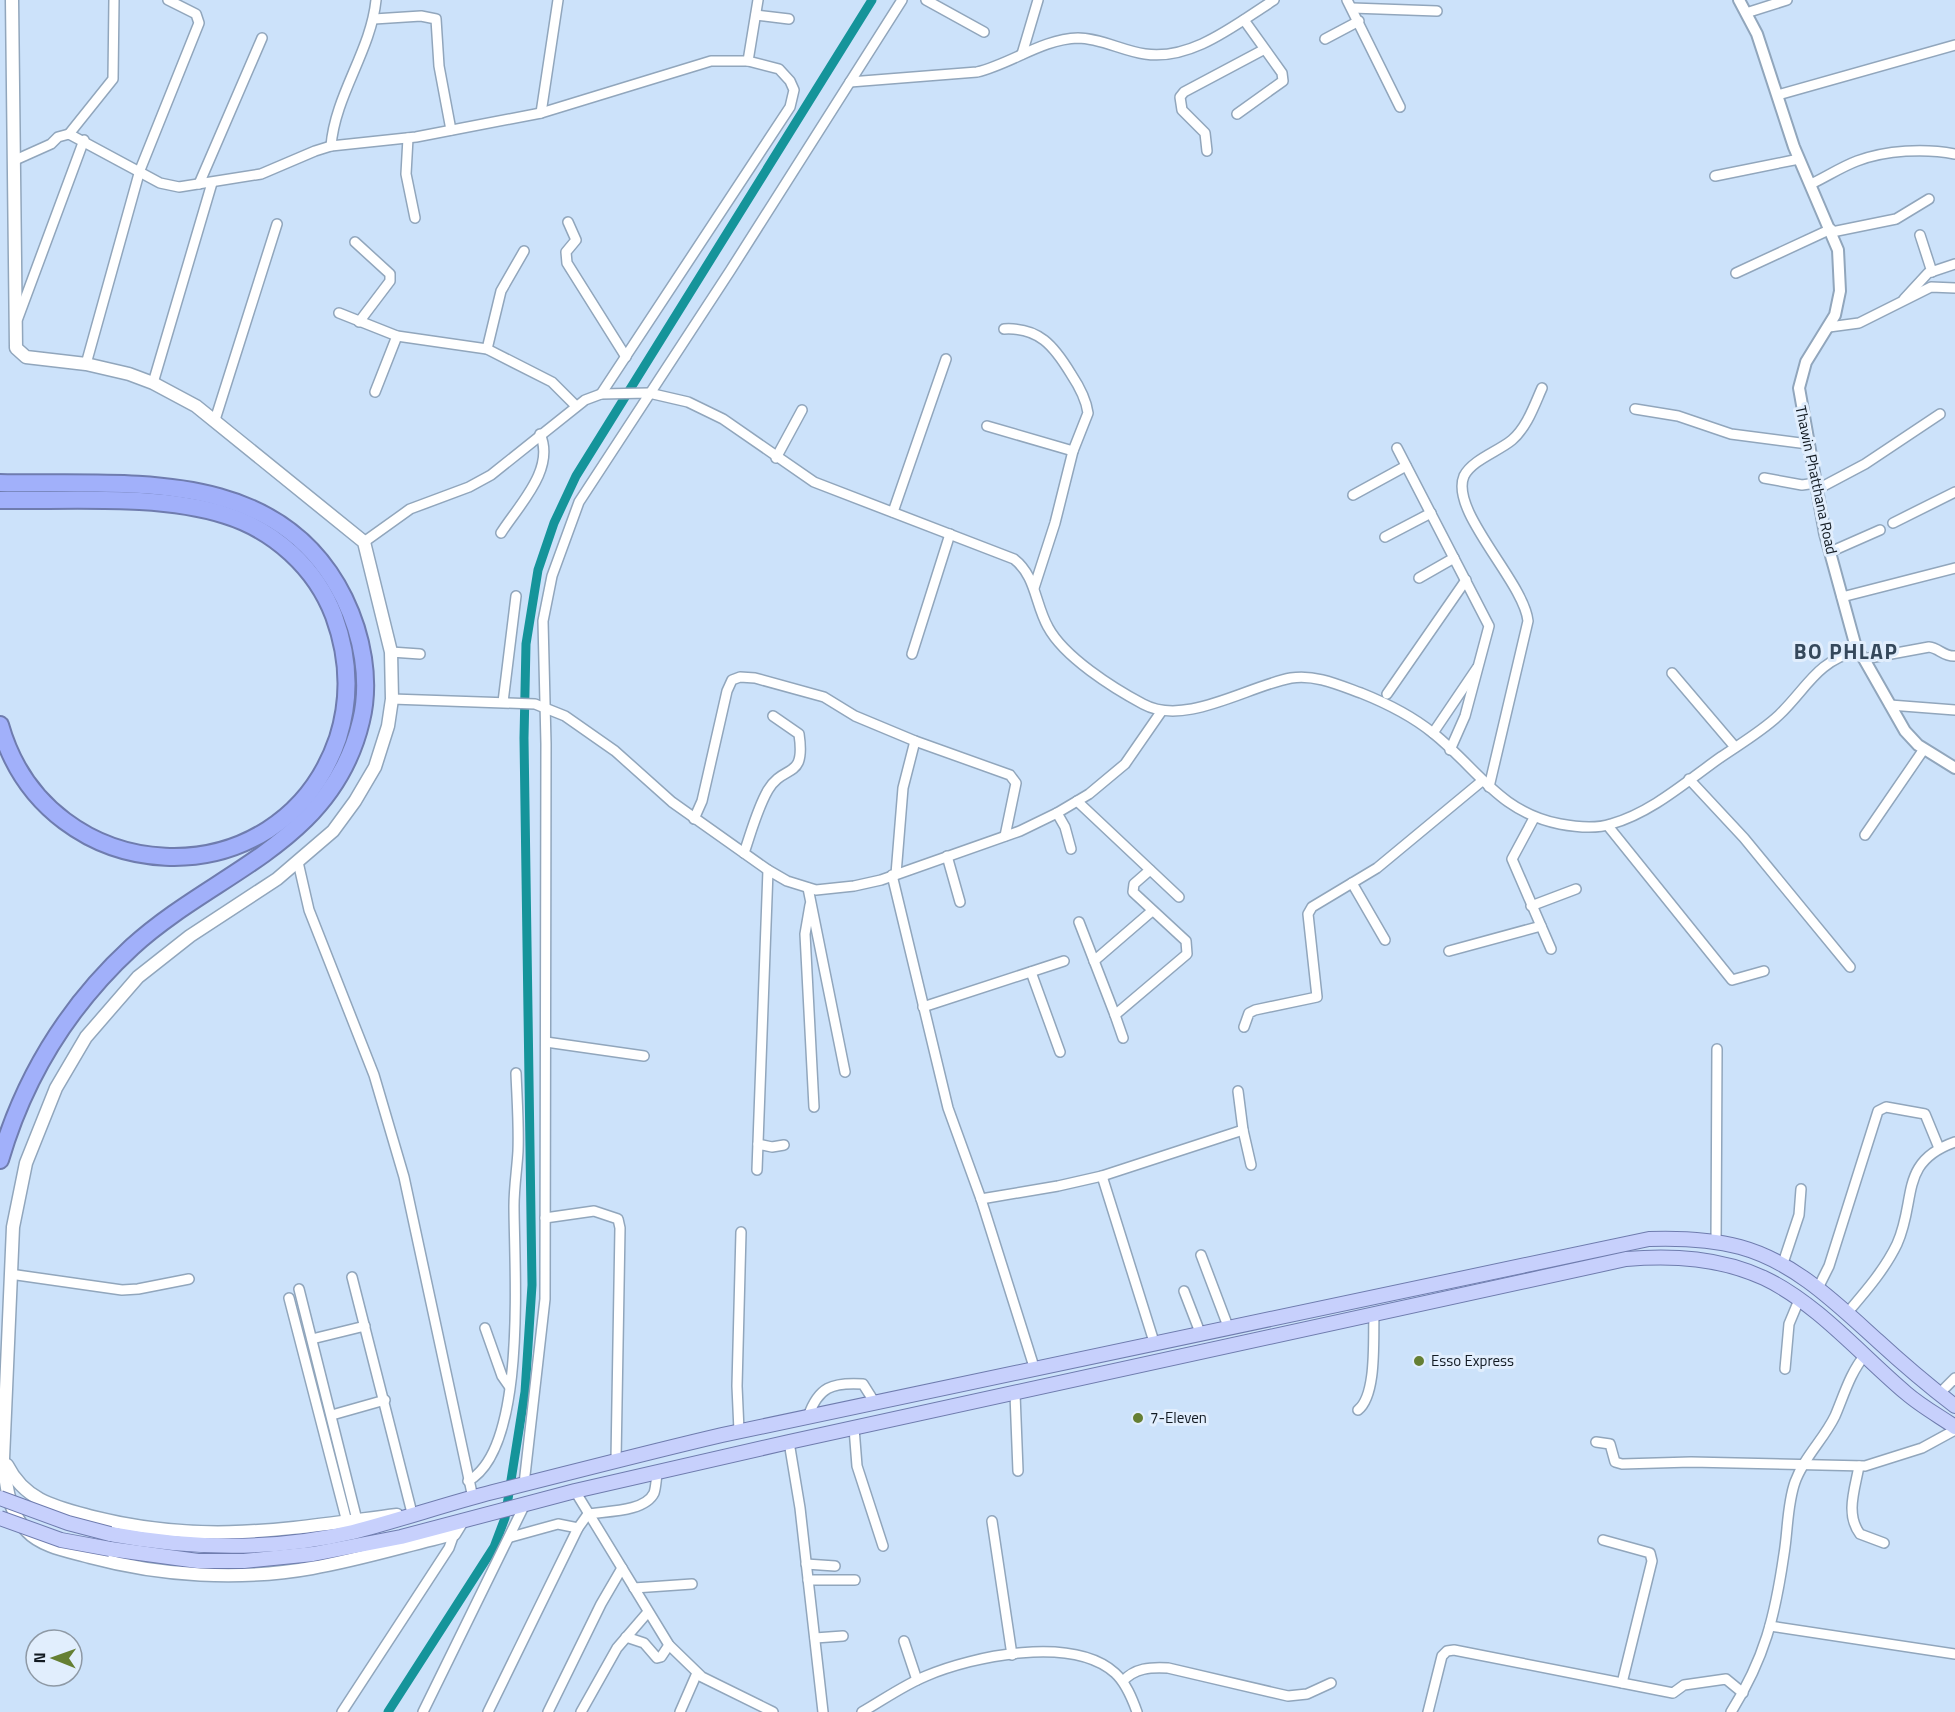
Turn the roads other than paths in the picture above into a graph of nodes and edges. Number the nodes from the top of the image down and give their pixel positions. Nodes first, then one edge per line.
1 (12, 0) edge
2 (114, 0) edge
3 (168, 0) edge
4 (375, 0) edge
5 (558, 0) edge
6 (758, 0) edge
7 (902, 0) edge
8 (926, 0) edge
9 (1038, 0) edge
10 (1274, 0) edge
11 (1739, 0) edge
12 (1787, 0) edge
13 (1350, 4) edge
14 (1437, 11) dead end
15 (1746, 13) junction
16 (756, 15) junction
17 (374, 19) junction
18 (789, 19) dead end
19 (1244, 20) junction
20 (1359, 21) junction
21 (984, 32) dead end
22 (262, 38) dead end
23 (1325, 39) dead end
24 (1955, 45) edge
25 (1263, 50) junction
26 (1022, 54) junction
27 (748, 61) junction
28 (850, 82) junction
29 (1778, 95) junction
30 (1400, 107) dead end
31 (541, 113) junction
32 (1237, 114) dead end
33 (451, 130) junction
34 (69, 134) junction
35 (408, 138) junction
36 (84, 140) junction
37 (332, 146) junction
38 (1207, 151) dead end
39 (1955, 154) edge
40 (1799, 159) junction
41 (13, 161) junction
42 (140, 170) junction
43 (1715, 176) dead end
44 (212, 183) junction
45 (199, 184) junction
46 (1811, 184) junction
47 (1929, 199) dead end
48 (415, 218) dead end
49 (568, 222) dead end
50 (277, 224) dead end
51 (1832, 231) junction
52 (1920, 235) dead end
53 (355, 242) dead end
54 (524, 251) dead end
55 (1955, 264) edge
56 (1932, 272) junction
57 (1736, 273) dead end
58 (1955, 288) edge
59 (1903, 301) junction
60 (339, 313) dead end
61 (359, 322) junction
62 (14, 327) junction
63 (1829, 327) junction
64 (1004, 329) dead end
65 (397, 336) junction
66 (487, 349) junction
67 (626, 357) junction
68 (946, 359) dead end
69 (86, 364) junction
70 (153, 382) junction
71 (1542, 388) dead end
72 (375, 392) dead end
73 (644, 393) junction
74 (606, 394) junction
75 (575, 405) junction
76 (1635, 409) dead end
77 (802, 410) dead end
78 (1940, 414) dead end
79 (215, 420) junction
80 (987, 426) dead end
81 (540, 434) junction
82 (1808, 444) junction
83 (1397, 448) dead end
84 (1073, 451) junction
85 (776, 458) junction
86 (1406, 466) junction
87 (1764, 478) dead end
88 (0, 483) edge
89 (1816, 487) junction
90 (1955, 492) edge
91 (1353, 495) dead end
92 (0, 500) edge
93 (893, 512) junction
94 (1431, 513) junction
95 (1893, 523) dead end
96 (1880, 530) dead end
97 (501, 533) dead end
98 (950, 534) junction
99 (1385, 537) dead end
100 (364, 542) junction
101 (1830, 552) junction
102 (1454, 558) junction
103 (1955, 568) edge
104 (1419, 578) dead end
105 (1466, 580) junction
106 (1034, 588) junction
107 (516, 596) dead end
108 (1842, 597) junction
109 (391, 652) junction
110 (420, 654) dead end
111 (912, 654) dead end
112 (1860, 655) junction
113 (1955, 656) edge
114 (1477, 668) junction
115 (1672, 673) dead end
116 (1387, 694) dead end
117 (392, 699) junction
118 (508, 702) junction
119 (1890, 705) junction
120 (544, 708) junction
121 (1955, 710) edge
122 (1161, 712) junction
123 (773, 716) dead end
124 (0, 726) edge
125 (1433, 733) junction
126 (915, 741) junction
127 (1735, 747) junction
128 (1924, 749) junction
129 (1450, 750) junction
130 (1955, 768) edge
131 (1689, 779) junction
132 (1486, 784) junction
133 (1077, 801) junction
134 (1056, 813) junction
135 (1534, 818) junction
136 (694, 819) junction
137 (1608, 826) junction
138 (1865, 835) dead end
139 (1005, 836) junction
140 (1071, 849) dead end
141 (744, 853) junction
142 (947, 856) junction
143 (298, 862) junction
144 (768, 870) junction
145 (1150, 870) junction
146 (894, 875) junction
147 (1352, 883) junction
148 (808, 888) junction
149 (1576, 889) dead end
150 (1179, 897) dead end
151 (960, 902) dead end
152 (810, 905) junction
153 (1531, 906) junction
154 (1152, 911) junction
155 (1079, 922) dead end
156 (1541, 926) junction
157 (1385, 940) dead end
158 (1551, 949) dead end
159 (1449, 951) dead end
160 (1064, 961) dead end
161 (1094, 961) junction
162 (1850, 967) dead end
163 (1764, 971) dead end
164 (1031, 972) junction
165 (923, 1007) junction
166 (1115, 1015) junction
167 (1244, 1027) dead end
168 (1123, 1038) dead end
169 (546, 1042) junction
170 (1718, 1049) dead end
171 (1060, 1052) dead end
172 (644, 1056) dead end
173 (845, 1072) dead end
174 (516, 1073) dead end
175 (1238, 1091) dead end
176 (814, 1107) dead end
177 (1243, 1130) junction
178 (1955, 1142) edge
179 (758, 1144) junction
180 (784, 1145) dead end
181 (1939, 1148) junction
182 (0, 1160) edge
183 (1251, 1165) dead end
184 (757, 1170) dead end
185 (1102, 1176) junction
186 (1802, 1189) dead end
187 (981, 1199) junction
188 (545, 1218) junction
189 (741, 1232) dead end
190 (1716, 1243) junction
191 (1202, 1255) dead end
192 (1782, 1266) junction
193 (10, 1274) junction
194 (352, 1277) dead end
195 (189, 1279) dead end
196 (1818, 1288) junction
197 (299, 1289) dead end
198 (1184, 1291) dead end
199 (289, 1298) dead end
200 (1799, 1300) junction
201 (1848, 1312) junction
202 (1374, 1315) junction
203 (365, 1326) junction
204 (485, 1328) dead end
205 (1229, 1329) junction
206 (1201, 1335) junction
207 (312, 1339) junction
208 (1155, 1345) junction
209 (1865, 1355) junction
210 (1785, 1369) dead end
211 (1035, 1370) junction
212 (1955, 1378) edge
213 (509, 1386) junction
214 (1014, 1394) junction
215 (1939, 1394) junction
216 (385, 1400) junction
217 (875, 1403) junction
218 (1955, 1406) edge
219 (1358, 1410) dead end
220 (332, 1415) junction
221 (808, 1417) junction
222 (854, 1428) junction
223 (1955, 1428) edge
224 (740, 1431) junction
225 (789, 1442) junction
226 (1596, 1443) dead end
227 (767, 1447) junction
228 (3, 1459) junction
229 (616, 1460) junction
230 (1803, 1466) junction
231 (1859, 1466) junction
232 (1018, 1470) dead end
233 (657, 1474) junction
234 (468, 1481) junction
235 (521, 1485) junction
236 (575, 1491) junction
237 (0, 1498) edge
238 (473, 1498) junction
239 (43, 1503) junction
240 (520, 1505) junction
241 (412, 1514) junction
242 (588, 1514) junction
243 (0, 1518) edge
244 (352, 1521) junction
245 (462, 1521) junction
246 (992, 1521) dead end
247 (578, 1528) junction
248 (454, 1534) junction
249 (511, 1537) junction
250 (39, 1540) junction
251 (1603, 1540) dead end
252 (1884, 1543) dead end
253 (883, 1546) dead end
254 (806, 1564) junction
255 (835, 1566) dead end
256 (622, 1568) junction
257 (808, 1580) junction
258 (855, 1580) dead end
259 (692, 1584) dead end
260 (634, 1588) junction
261 (648, 1612) junction
262 (1770, 1626) junction
263 (843, 1636) dead end
264 (626, 1637) junction
265 (815, 1638) junction
266 (904, 1641) dead end
267 (669, 1645) junction
268 (1955, 1654) edge
269 (1012, 1655) junction
270 (697, 1673) junction
271 (917, 1680) junction
272 (1123, 1682) junction
273 (1331, 1683) dead end
274 (1622, 1683) junction
275 (1743, 1693) junction
276 (342, 1712) edge
277 (423, 1712) edge
278 (488, 1712) edge
279 (548, 1712) edge
280 (581, 1712) edge
281 (680, 1712) edge
282 (773, 1712) edge
283 (823, 1712) edge
284 (862, 1712) edge
285 (1137, 1712) edge
286 (1428, 1712) edge
287 (1731, 1712) edge

1 - 41 main road
2 - 34 street
3 - 42 street
4 - 17 street
5 - 31 street
6 - 16 street
7 - 28 street
8 - 21 street
9 - 26 street
10 - 19 street
11 - 15 street, Thawin Phatthana Road
12 - 15 street
13 - 14 street
13 - 20 street
15 - 29 street, Thawin Phatthana Road
16 - 18 street
16 - 27 street
17 - 33 street
17 - 37 street
19 - 25 street
19 - 26 street
20 - 23 street
20 - 30 street
22 - 45 street
24 - 29 street
25 - 32 street
25 - 38 street
26 - 28 street
27 - 31 street
27 - 67 street
28 - 73 street
29 - 40 street, Thawin Phatthana Road
31 - 33 street
33 - 35 street
34 - 36 street
34 - 41 street
35 - 37 street
35 - 48 street
36 - 42 street
36 - 62 street
37 - 44 street
39 - 46 street
40 - 43 street
40 - 46 street, Thawin Phatthana Road
41 - 62 main road
42 - 45 street
42 - 69 street
44 - 45 street
44 - 70 street
46 - 51 street, Thawin Phatthana Road
47 - 51 street
49 - 67 street
50 - 79 street
51 - 57 street
51 - 63 street, Thawin Phatthana Road
52 - 56 street
53 - 61 street
54 - 66 street
55 - 56 street
56 - 59 street
58 - 59 street
59 - 63 street
60 - 61 street
61 - 65 street
62 - 69 main road
63 - 82 street, Thawin Phatthana Road
64 - 84 street
65 - 66 street
65 - 72 street
66 - 75 street
67 - 74 street
68 - 93 street
69 - 70 main road
70 - 79 main road
71 - 132 street
73 - 74 street
73 - 85 street
73 - 120 street
74 - 75 street
75 - 81 street
76 - 82 street
77 - 85 street
78 - 89 street
79 - 100 main road
80 - 84 street
81 - 97 street
81 - 100 street
82 - 89 street, Thawin Phatthana Road
83 - 86 street
84 - 106 street
85 - 93 street
86 - 91 street
86 - 94 street
87 - 89 street
88 - 182 highway
89 - 101 street, Thawin Phatthana Road
90 - 95 street
92 - 124 highway
93 - 98 street
94 - 99 street
94 - 102 street
96 - 101 street
98 - 106 street
98 - 111 street
100 - 109 main road
101 - 108 street, Thawin Phatthana Road
102 - 104 street
102 - 105 street
103 - 108 street
105 - 114 street
105 - 116 street
106 - 122 street
107 - 118 street
108 - 112 street, Thawin Phatthana Road
109 - 110 street
109 - 117 main road
112 - 113 street
112 - 119 street, Thawin Phatthana Road
112 - 127 street
114 - 125 street
114 - 129 street
115 - 127 street
117 - 118 street
117 - 143 main road
118 - 120 street
119 - 121 street
119 - 128 street, Thawin Phatthana Road
120 - 136 street
120 - 169 street
122 - 125 street
122 - 133 street
123 - 141 street
125 - 129 street
126 - 136 street
126 - 139 street
126 - 146 street
127 - 131 street
128 - 130 street, Thawin Phatthana Road
128 - 138 street
129 - 132 street
131 - 137 street
131 - 162 street
132 - 135 street
132 - 147 street
133 - 134 street
133 - 145 street
134 - 139 street
134 - 140 street
135 - 137 street
135 - 153 street
136 - 141 street
137 - 163 street
139 - 142 street
141 - 144 street
142 - 146 street
142 - 151 street
143 - 193 main road
143 - 234 street
144 - 148 street
144 - 179 street
145 - 150 street
145 - 154 street
146 - 148 street
146 - 165 street
147 - 157 street
147 - 167 street
148 - 152 street
149 - 153 street
152 - 173 street
152 - 176 street
153 - 156 street
154 - 161 street
154 - 166 street
155 - 161 street
156 - 158 street
156 - 159 street
160 - 164 street
161 - 166 street
164 - 165 street
164 - 171 street
165 - 187 street
166 - 168 street
169 - 172 street
169 - 188 street
170 - 190 street
174 - 213 street
175 - 177 street
177 - 183 street
177 - 185 street
178 - 181 street
179 - 180 street
179 - 184 street
181 - 196 street
181 - 201 street
185 - 187 street
185 - 208 street
186 - 192 street
187 - 211 street
188 - 229 street
188 - 235 street
189 - 224 street
190 - 192 main road
190 - 205 main road
191 - 205 street
192 - 196 main road
193 - 195 street
193 - 228 main road
194 - 203 street
196 - 201 main road
197 - 207 street
198 - 206 street
199 - 244 street
200 - 202 main road
200 - 209 main road
200 - 210 street
201 - 215 main road
202 - 214 main road
202 - 219 street
203 - 207 street
203 - 216 street
204 - 213 street
205 - 206 main road
206 - 208 main road
207 - 220 street
208 - 211 main road
209 - 223 main road
209 - 230 street
211 - 217 main road
212 - 215 street
213 - 234 street
214 - 222 main road
214 - 232 street
215 - 218 main road
216 - 220 street
216 - 241 street
217 - 221 main road
217 - 221 street
220 - 244 street
221 - 224 main road
222 - 225 main road
222 - 253 street
223 - 231 street
224 - 227 main road
224 - 229 main road
225 - 227 main road
225 - 254 street
226 - 230 street
227 - 233 main road
228 - 239 main road
228 - 250 main road
229 - 235 main road
230 - 231 street
230 - 262 street
231 - 252 street
233 - 236 main road
233 - 242 street
234 - 238 street
235 - 238 main road
236 - 240 main road
236 - 242 street
237 - 241 main road, bridge
238 - 241 main road
239 - 244 main road
239 - 250 main road
240 - 245 main road
240 - 249 street
241 - 244 main road
242 - 247 street
242 - 256 street
243 - 245 main road, bridge
245 - 248 main road
246 - 269 street
247 - 249 street
247 - 278 street
248 - 250 main road
248 - 276 street
249 - 277 street
251 - 274 street
254 - 255 street
254 - 257 street
256 - 260 street
256 - 279 street
257 - 258 street
257 - 265 street
259 - 260 street
260 - 261 street
261 - 264 street
261 - 267 street
262 - 268 street
262 - 275 street
263 - 265 street
264 - 267 street
264 - 280 street
265 - 283 street
266 - 271 street
267 - 270 street
269 - 271 street
269 - 272 street
270 - 281 street
270 - 282 street
271 - 284 street
272 - 273 street
272 - 285 street
274 - 275 street
274 - 286 street
275 - 287 street

